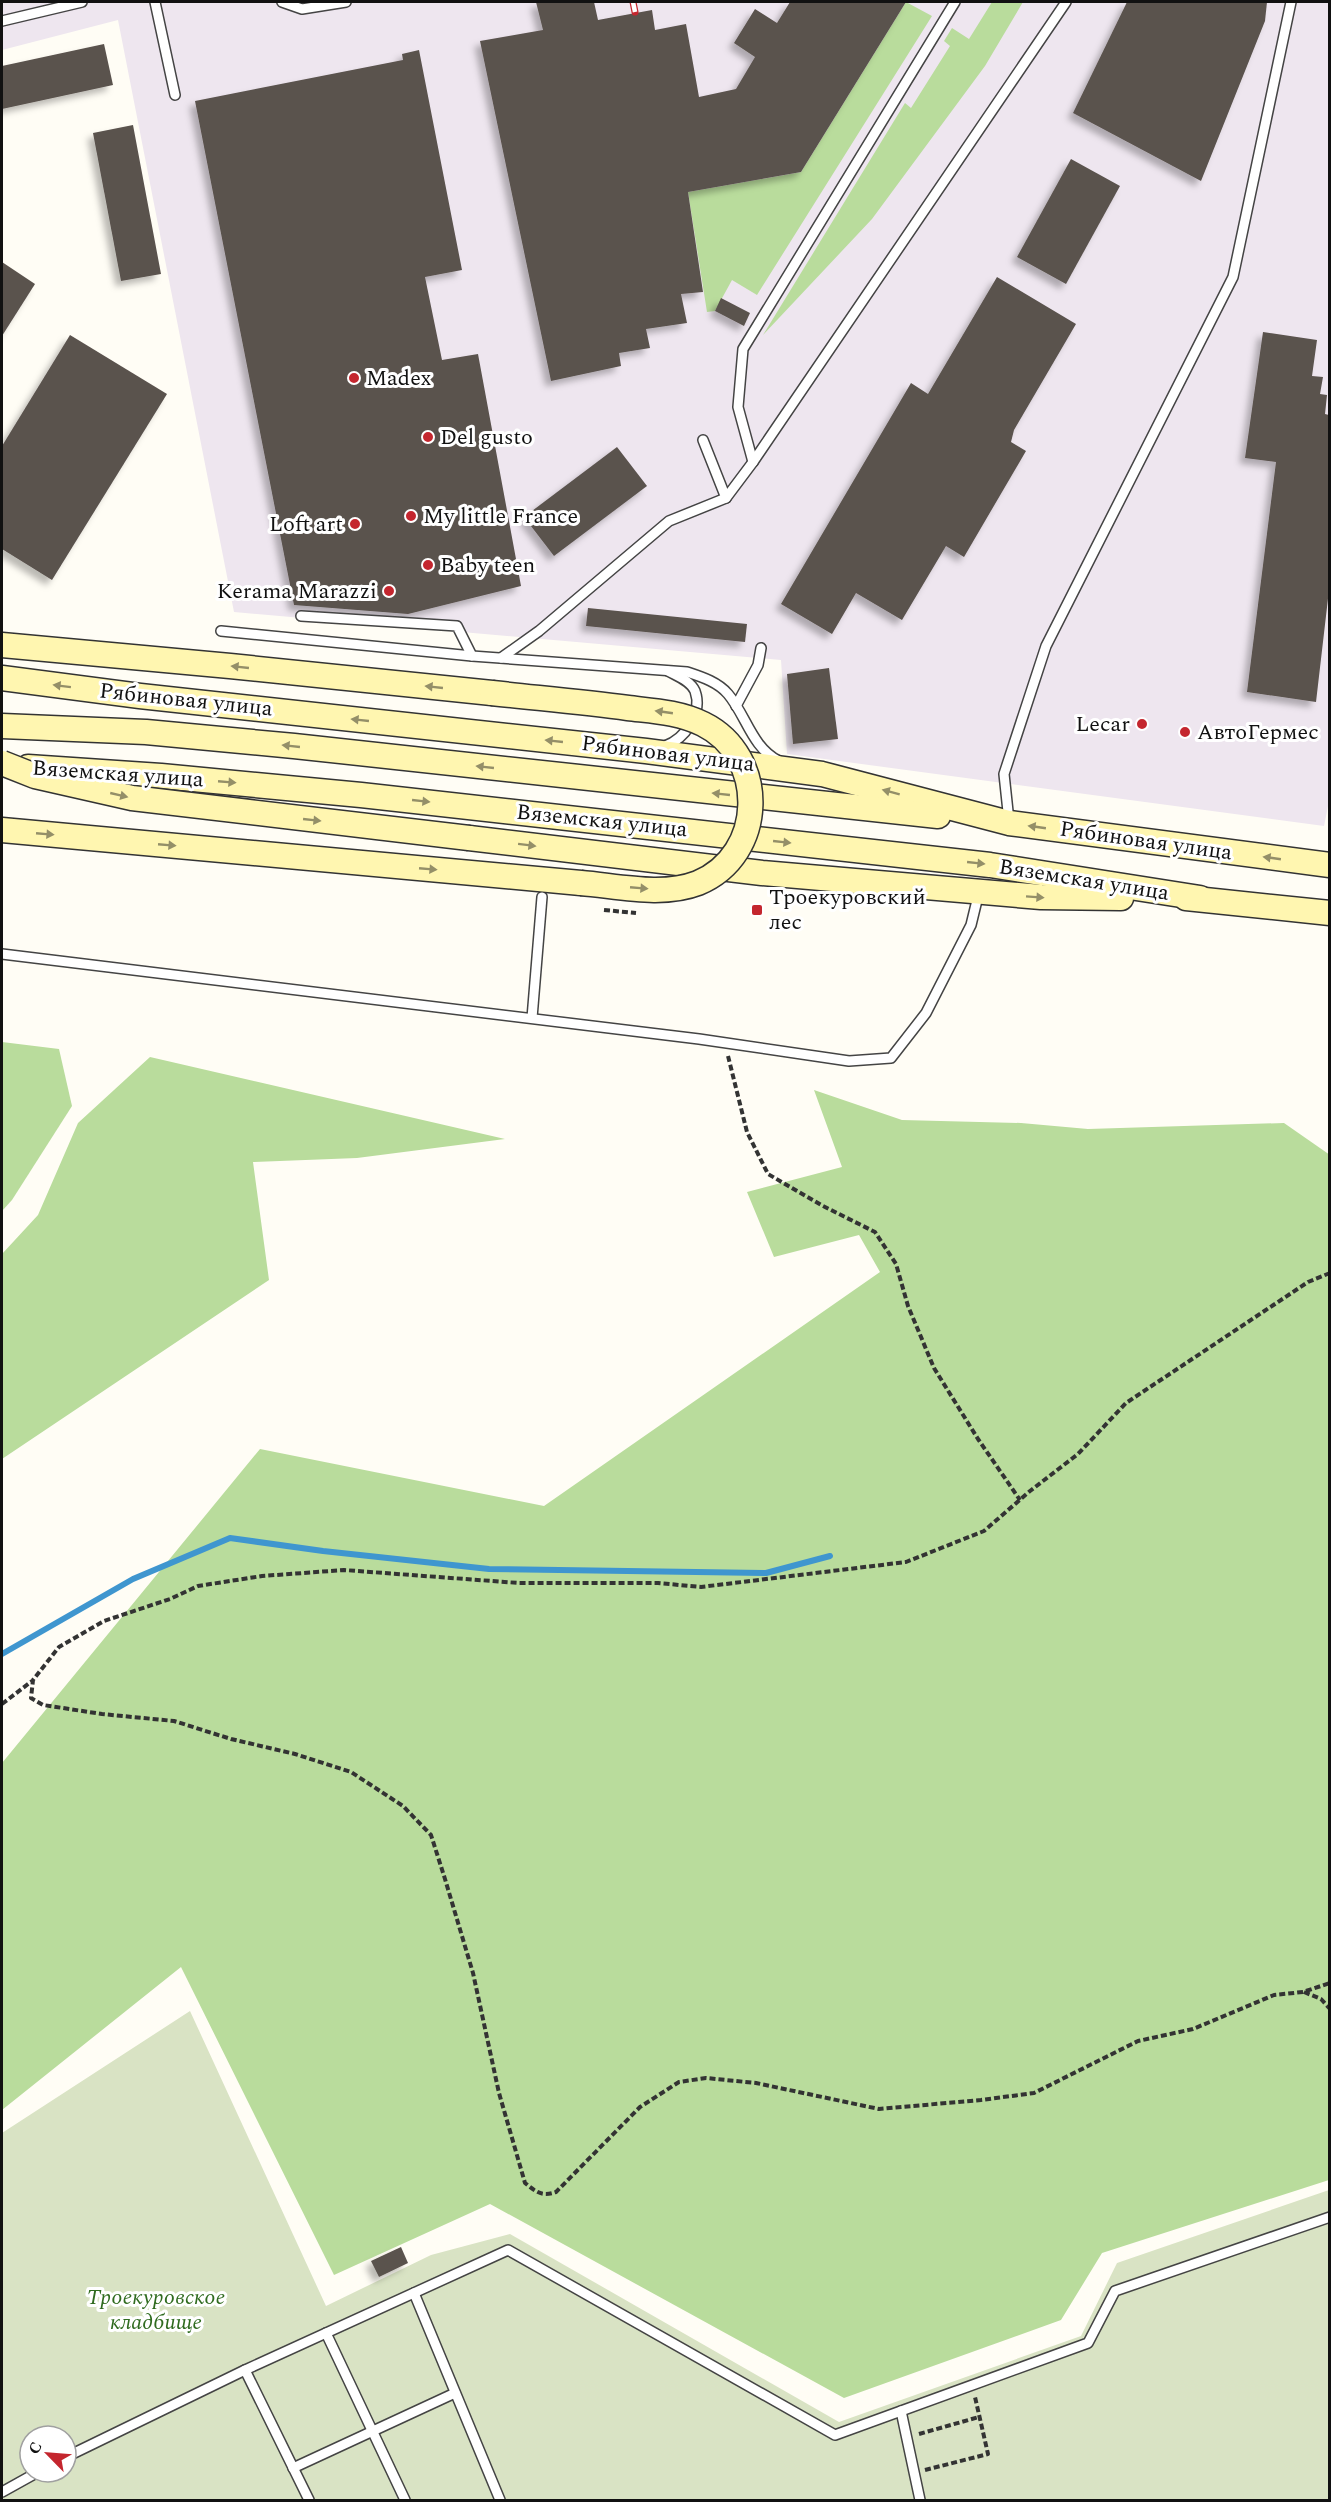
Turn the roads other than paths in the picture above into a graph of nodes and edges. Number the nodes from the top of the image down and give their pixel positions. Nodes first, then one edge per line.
1 (82, 2) edge
2 (155, 2) edge
3 (282, 2) edge
4 (346, 2) edge
5 (955, 2) edge
6 (1066, 2) edge
7 (1292, 2) edge
8 (2, 21) edge
9 (175, 95) dead end
10 (703, 440) dead end
11 (753, 462) junction
12 (726, 498) junction
13 (301, 616) dead end
14 (221, 631) dead end
15 (2, 645) edge
16 (761, 648) dead end
17 (472, 656) junction
18 (501, 658) junction
19 (663, 669) junction
20 (2, 678) edge
21 (736, 706) junction
22 (2, 726) edge
23 (646, 751) junction
24 (2, 764) edge
25 (822, 774) junction
26 (1009, 823) junction
27 (2, 830) edge
28 (1329, 865) edge
29 (979, 892) junction
30 (542, 897) dead end
31 (1200, 898) junction
32 (1329, 914) edge
33 (2, 954) edge
34 (532, 1018) junction
35 (1329, 2217) edge
36 (414, 2293) junction
37 (326, 2333) junction
38 (245, 2370) junction
39 (455, 2393) junction
40 (901, 2411) junction
41 (372, 2432) junction
42 (78, 2451) edge
43 (293, 2468) junction
44 (18, 2483) edge
45 (2, 2492) edge
46 (309, 2500) edge
47 (405, 2500) edge
48 (500, 2500) edge
49 (920, 2500) edge

1 - 8 lane
2 - 9 lane
3 - 4 lane
5 - 11 lane
6 - 11 lane
7 - 26 lane
10 - 12 lane
11 - 12 lane
12 - 18 lane
13 - 17 lane
14 - 17 lane
27 -> 15 main road, bridge
16 - 21 lane
17 - 18 lane
18 - 19 lane
19 - 21 lane
19 - 23 lane
23 -> 20 main road, Рябиновая улица
21 - 25 lane
26 -> 22 main road, Вяземская улица
23 - 25 main road, Рябиновая улица
24 -> 29 main road, bridge
24 -> 31 main road, Вяземская улица
26 -> 25 main road, Рябиновая улица
28 -> 26 main road, Рябиновая улица
29 -> 31 main road
29 - 34 lane
30 - 34 lane
31 - 32 main road
33 - 34 lane
35 - 40 lane
36 - 37 lane
36 - 39 lane
36 - 40 lane
37 - 38 lane
37 - 41 lane
38 - 42 lane
38 - 43 lane
39 - 41 lane
39 - 48 lane
40 - 49 lane
41 - 43 lane
41 - 47 lane
43 - 46 lane
44 - 45 lane

